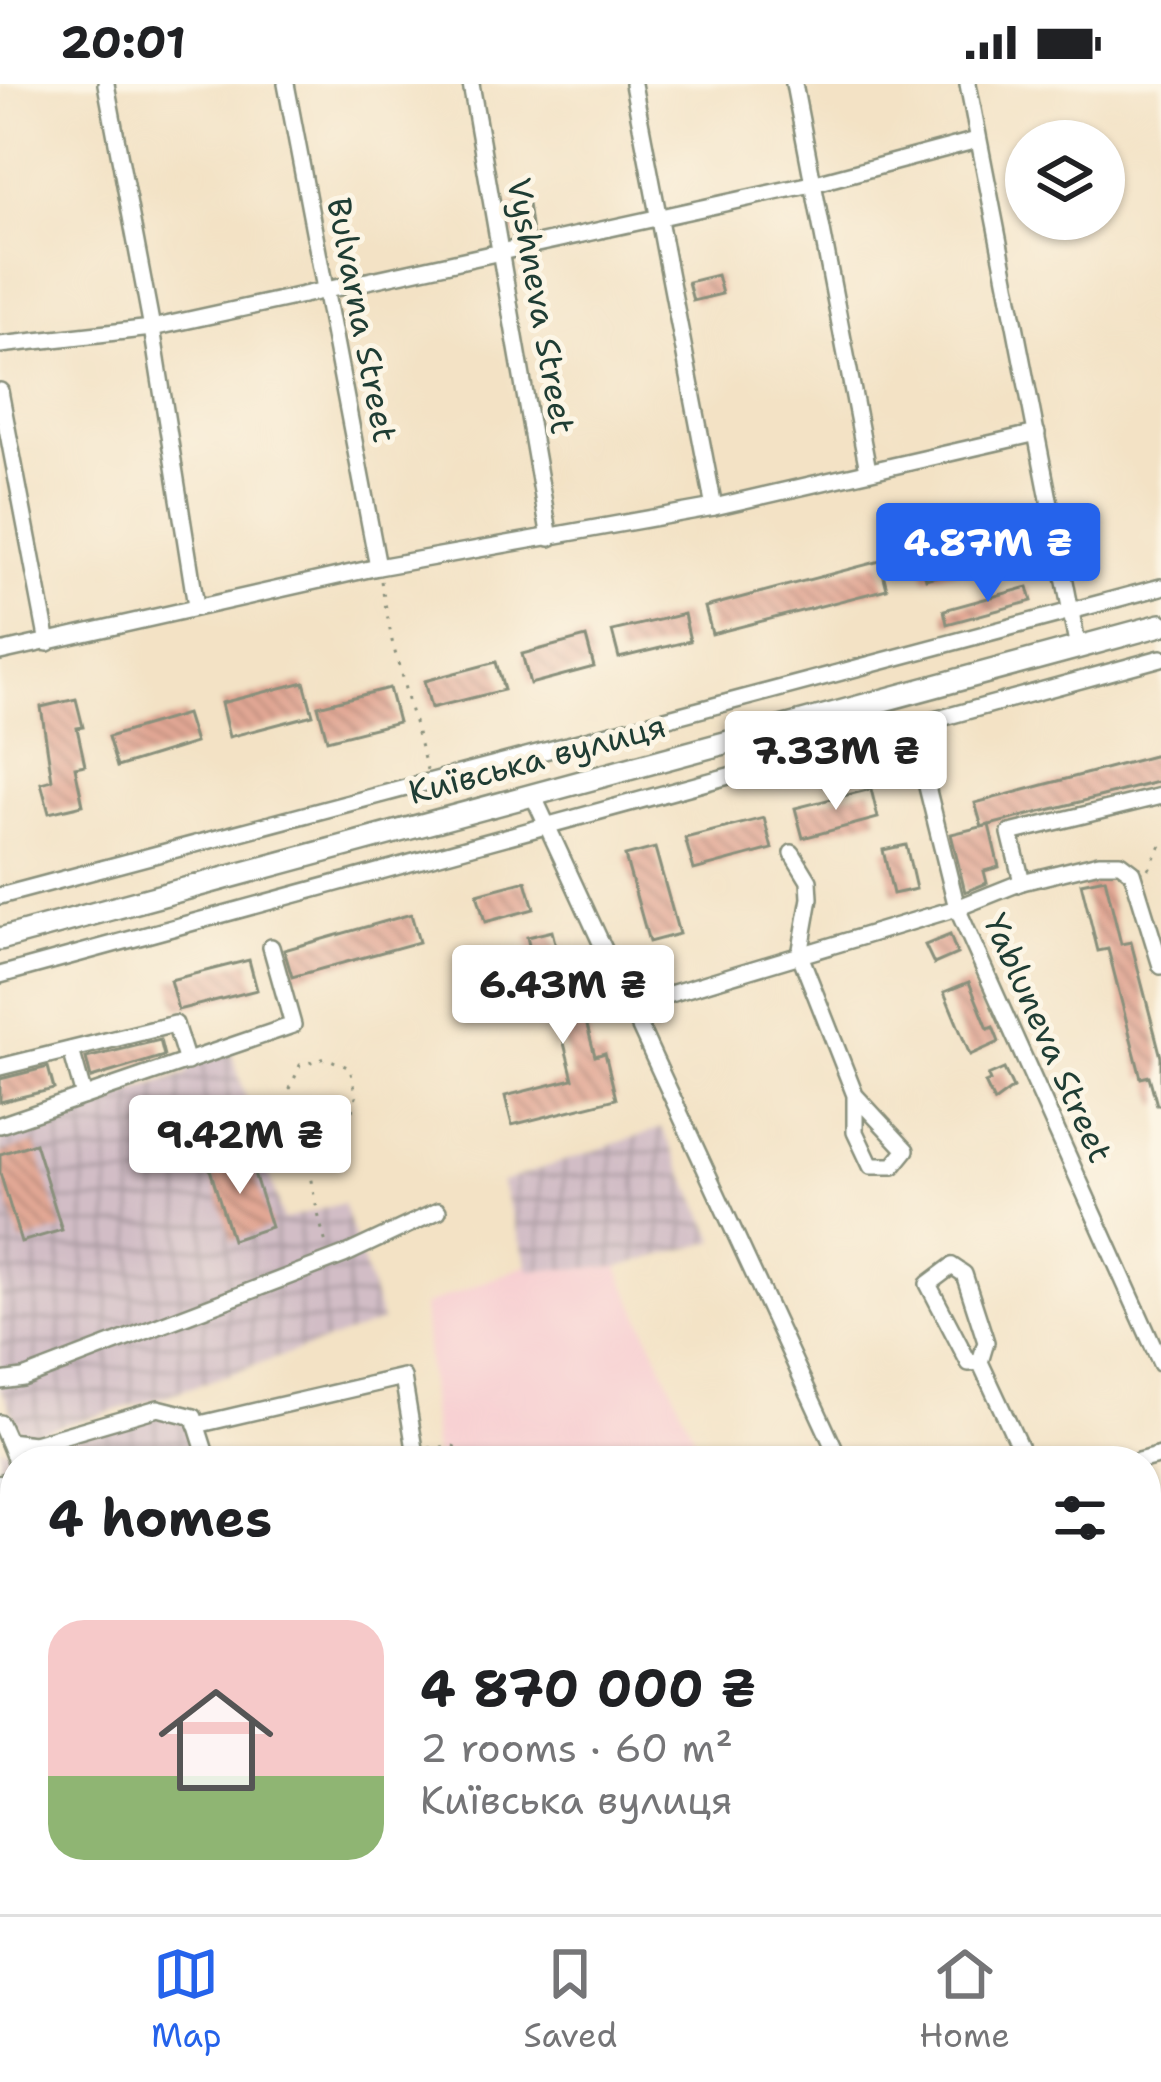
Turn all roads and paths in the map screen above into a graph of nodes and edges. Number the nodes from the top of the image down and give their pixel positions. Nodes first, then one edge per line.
1 (106, 84) edge
2 (286, 84) edge
3 (471, 84) edge
4 (633, 84) edge
5 (794, 84) edge
6 (968, 84) edge
7 (977, 140) junction
8 (812, 184) junction
9 (658, 216) junction
10 (502, 250) junction
11 (327, 289) junction
12 (152, 328) junction
13 (0, 344) edge
14 (0, 392) edge
15 (1036, 433) junction
16 (868, 470) junction
17 (713, 507) junction
18 (550, 538) junction
19 (378, 567) junction
20 (1161, 586) edge
21 (196, 607) junction
22 (1072, 610) junction
23 (1161, 625) edge
24 (48, 643) junction
25 (1078, 648) junction
26 (0, 652) edge
27 (1161, 658) edge
28 (913, 726) junction
29 (430, 783) junction
30 (532, 793) junction
31 (1161, 796) edge
32 (547, 826) junction
33 (1161, 845) edge
34 (792, 853) dead end
35 (1022, 883) junction
36 (1138, 886) junction
37 (0, 896) edge
38 (957, 908) junction
39 (0, 939) edge
40 (271, 947) dead end
41 (800, 955) junction
42 (1161, 966) edge
43 (0, 975) edge
44 (630, 1006) junction
45 (71, 1049) junction
46 (188, 1062) junction
47 (0, 1067) edge
48 (855, 1095) junction
49 (84, 1096) junction
50 (0, 1125) edge
51 (307, 1148) junction
52 (437, 1211) dead end
53 (331, 1260) junction
54 (980, 1362) junction
55 (1161, 1364) edge
56 (0, 1382) edge
57 (0, 1423) edge
58 (196, 1425) junction
59 (8, 1442) junction
60 (10, 1446) edge
61 (203, 1446) edge
62 (414, 1446) edge
63 (832, 1446) edge
64 (1019, 1446) edge

1 - 12 street
2 - 11 street, Bulvarna Street
3 - 10 street, Vyshneva Street
4 - 9 street
5 - 8 street
6 - 7 street
7 - 8 street
7 - 15 street
8 - 9 street
8 - 16 street
9 - 10 street
9 - 17 street
10 - 11 street
10 - 18 street, Vyshneva Street
11 - 12 street
11 - 19 street, Bulvarna Street
12 - 13 street
12 - 21 street
14 - 24 street
15 - 16 street
15 - 22 street
16 - 17 street
17 - 18 street
18 - 19 street
19 - 21 street
19 - 29 path
20 - 22 street
21 - 24 street
22 - 25 street
22 - 29 street
23 - 25 main road, Київська вулиця
24 - 26 street
25 - 30 main road, Київська вулиця
27 - 28 street
28 - 32 street
28 - 38 street, Yabluneva Street
29 - 37 street
30 - 32 street
30 - 39 main road, Київська вулиця
31 - 35 street
32 - 43 street
32 - 44 street
33 - 36 path
34 - 41 street
35 - 36 street
35 - 38 street
36 - 42 street
38 - 41 street
38 - 55 street, Yabluneva Street
40 - 46 street
41 - 44 street
41 - 48 street
44 - 63 street
45 - 46 street
45 - 47 street
45 - 49 street
46 - 49 street
48 - 48 street
49 - 50 street
51 - 51 path
51 - 53 path
52 - 53 street
53 - 56 street
54 - 54 street
54 - 64 street
57 - 59 street
58 - 59 street
58 - 61 street
58 - 62 street
59 - 60 street

